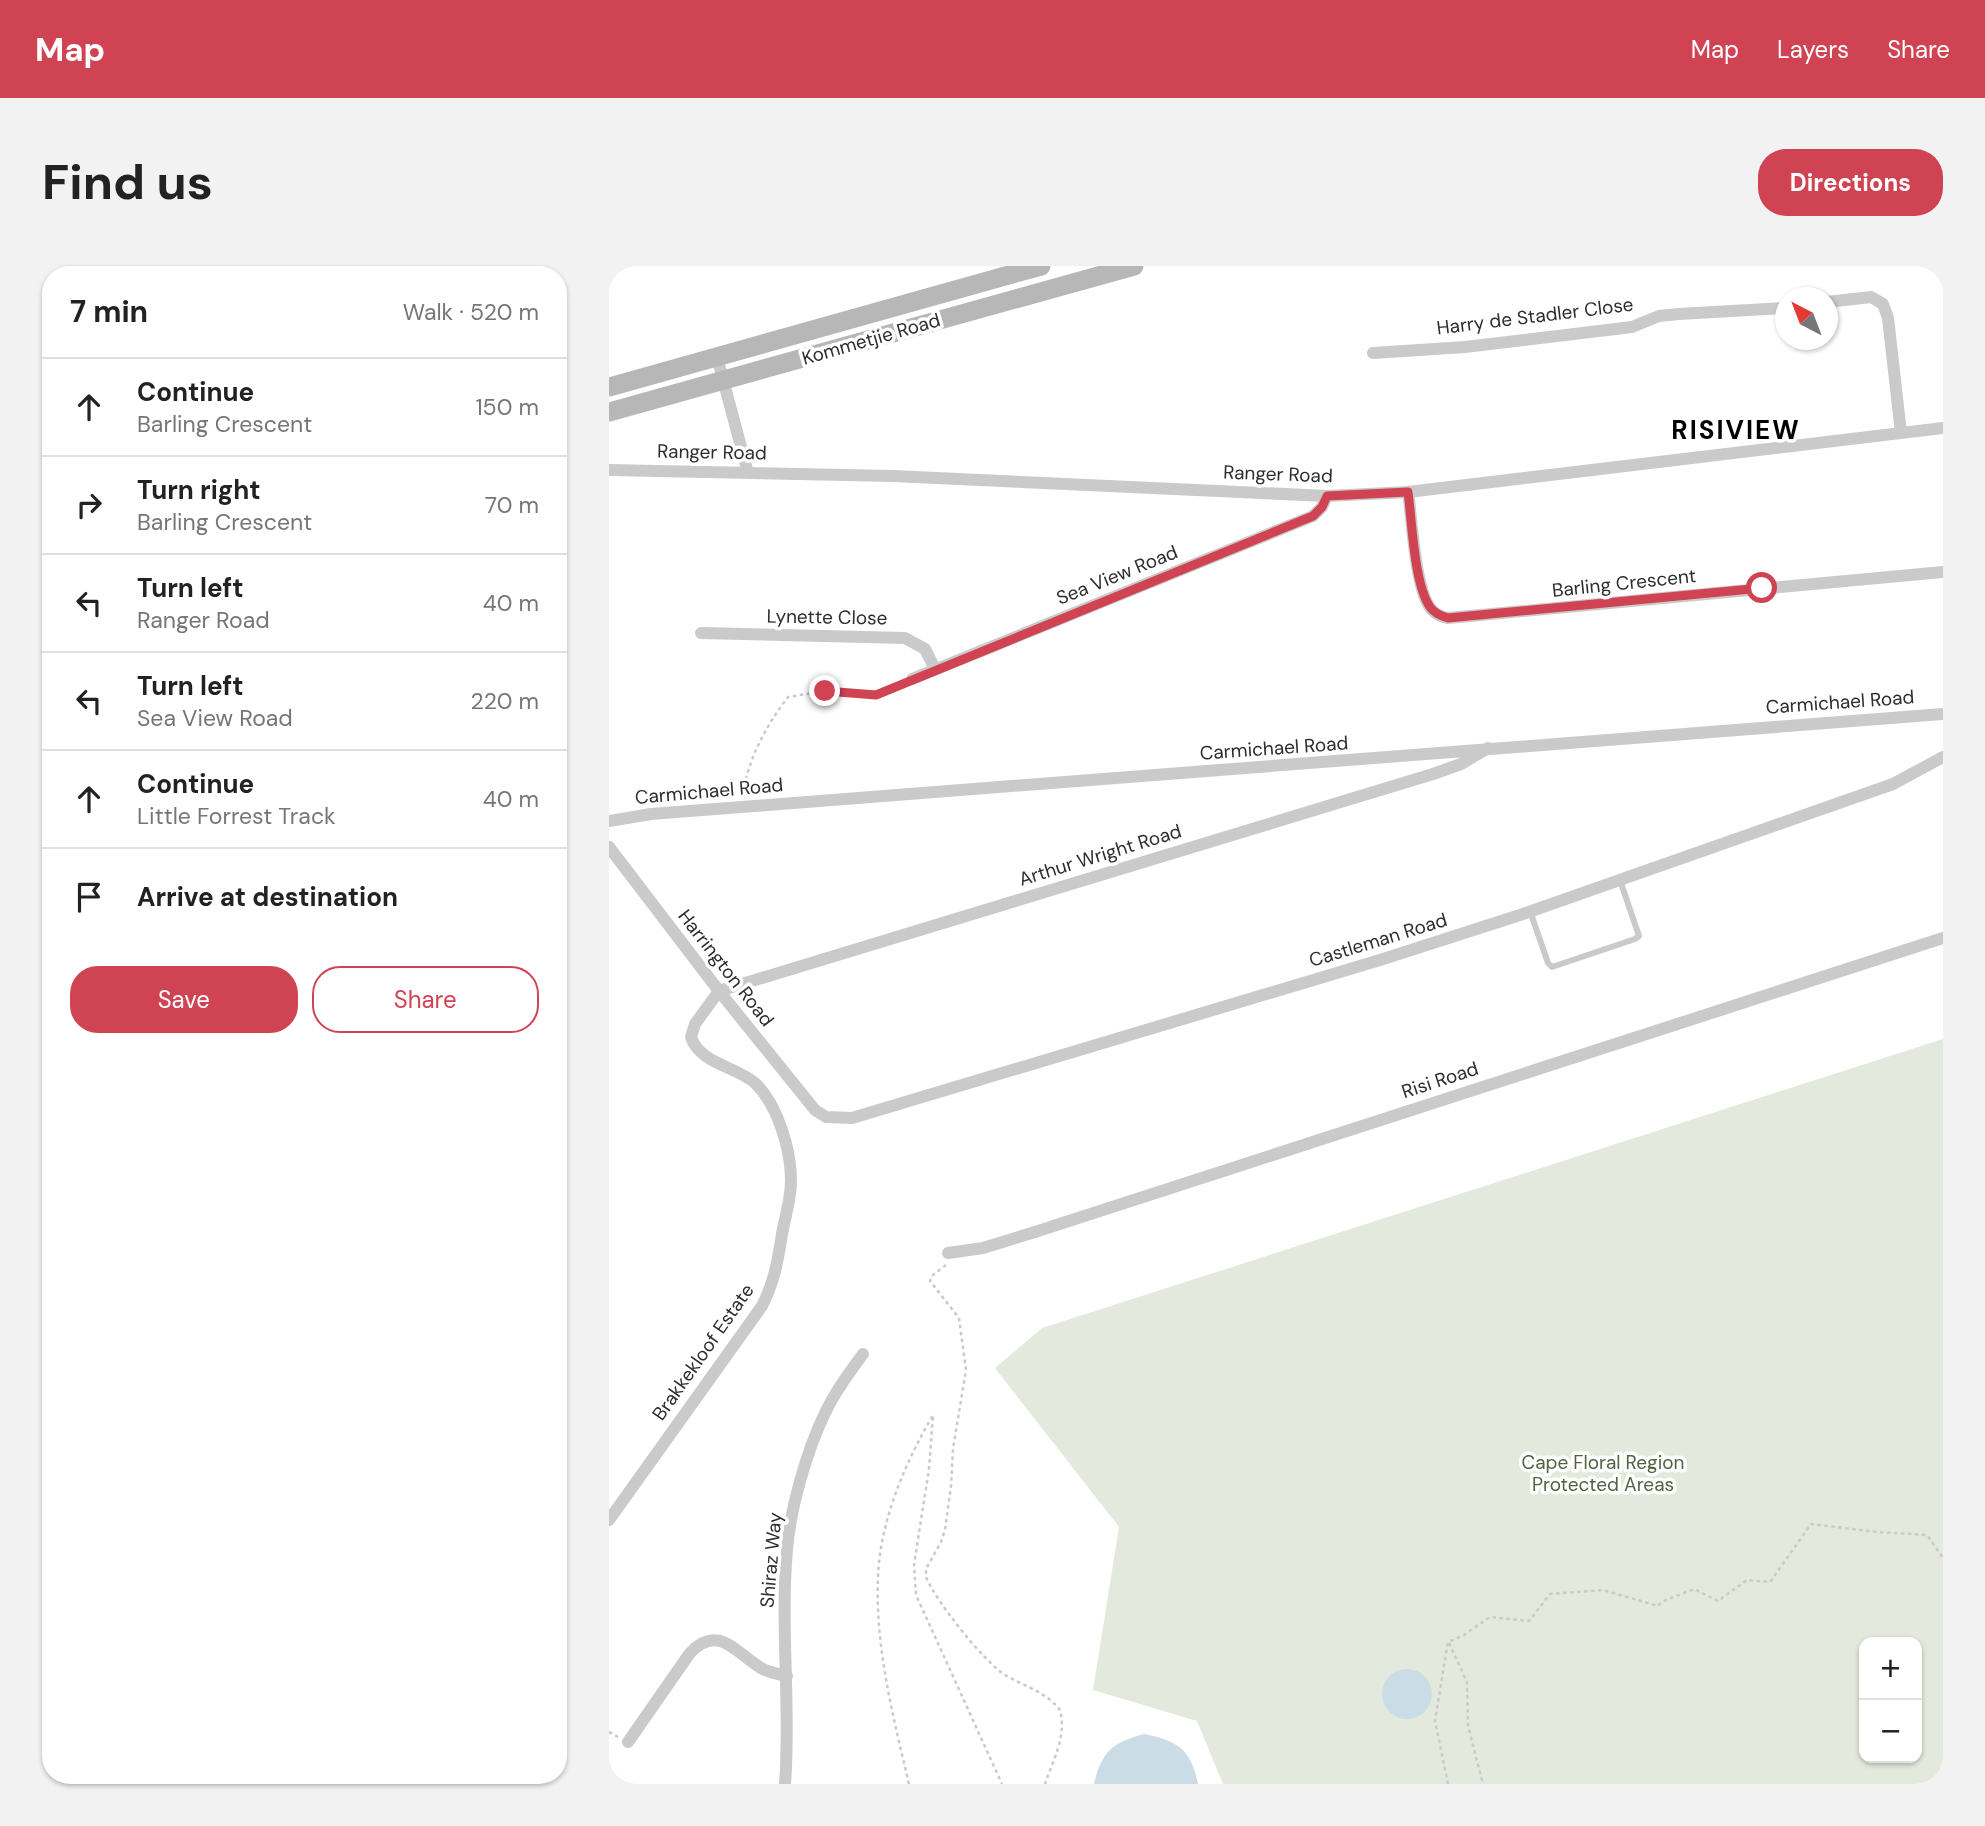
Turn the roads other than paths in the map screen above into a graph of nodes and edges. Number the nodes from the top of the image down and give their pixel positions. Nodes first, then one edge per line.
1 (1041, 266) edge
2 (1134, 266) edge
3 (1838, 301) edge
4 (1775, 309) edge
5 (1373, 353) dead end
6 (717, 357) junction
7 (724, 380) junction
8 (609, 387) edge
9 (609, 412) edge
10 (1943, 428) edge
11 (1901, 433) junction
12 (609, 470) edge
13 (748, 472) junction
14 (1408, 492) junction
15 (1327, 496) junction
16 (1943, 572) edge
17 (701, 633) dead end
18 (935, 669) junction
19 (912, 679) road end
20 (1943, 714) edge
21 (1488, 748) junction
22 (1943, 757) edge
23 (609, 821) edge
24 (609, 847) edge
25 (1621, 880) junction
26 (1530, 911) junction
27 (1943, 938) edge
28 (719, 991) junction
29 (815, 1111) joint
30 (948, 1253) dead end
31 (863, 1354) dead end
32 (609, 1520) edge
33 (787, 1676) junction
34 (628, 1742) dead end
35 (785, 1784) edge

1 - 6 main road, Kommetjie Road
2 - 7 main road, Kommetjie Road
3 - 11 street
4 - 5 street, Harry de Stadler Close
6 - 7 street
6 - 8 main road, Kommetjie Road
7 - 9 main road, Kommetjie Road
7 - 13 street
10 - 11 street, Ranger Road
11 - 14 street, Ranger Road
12 - 13 street, Ranger Road
13 - 15 street, Ranger Road
14 - 15 street, Ranger Road
14 - 16 street, Barling Crescent
15 - 18 street, Sea View Road
17 - 18 street, Lynette Close
18 - 19 street, Sea View Road
20 - 21 street, Carmichael Road
21 - 23 street, Carmichael Road
21 - 28 street, Arthur Wright Road
22 - 25 street, Castleman Road
24 - 28 street, Harrington Road
25 - 26 street, Castleman Road
25 - 26 lane
26 - 29 street, Castleman Road
27 - 30 street, Risi Road
28 - 29 street, Harrington Road
28 - 32 street, Brakkekloof Estate
31 - 33 street, Shiraz Way
33 - 34 street
33 - 35 street, Shiraz Way

